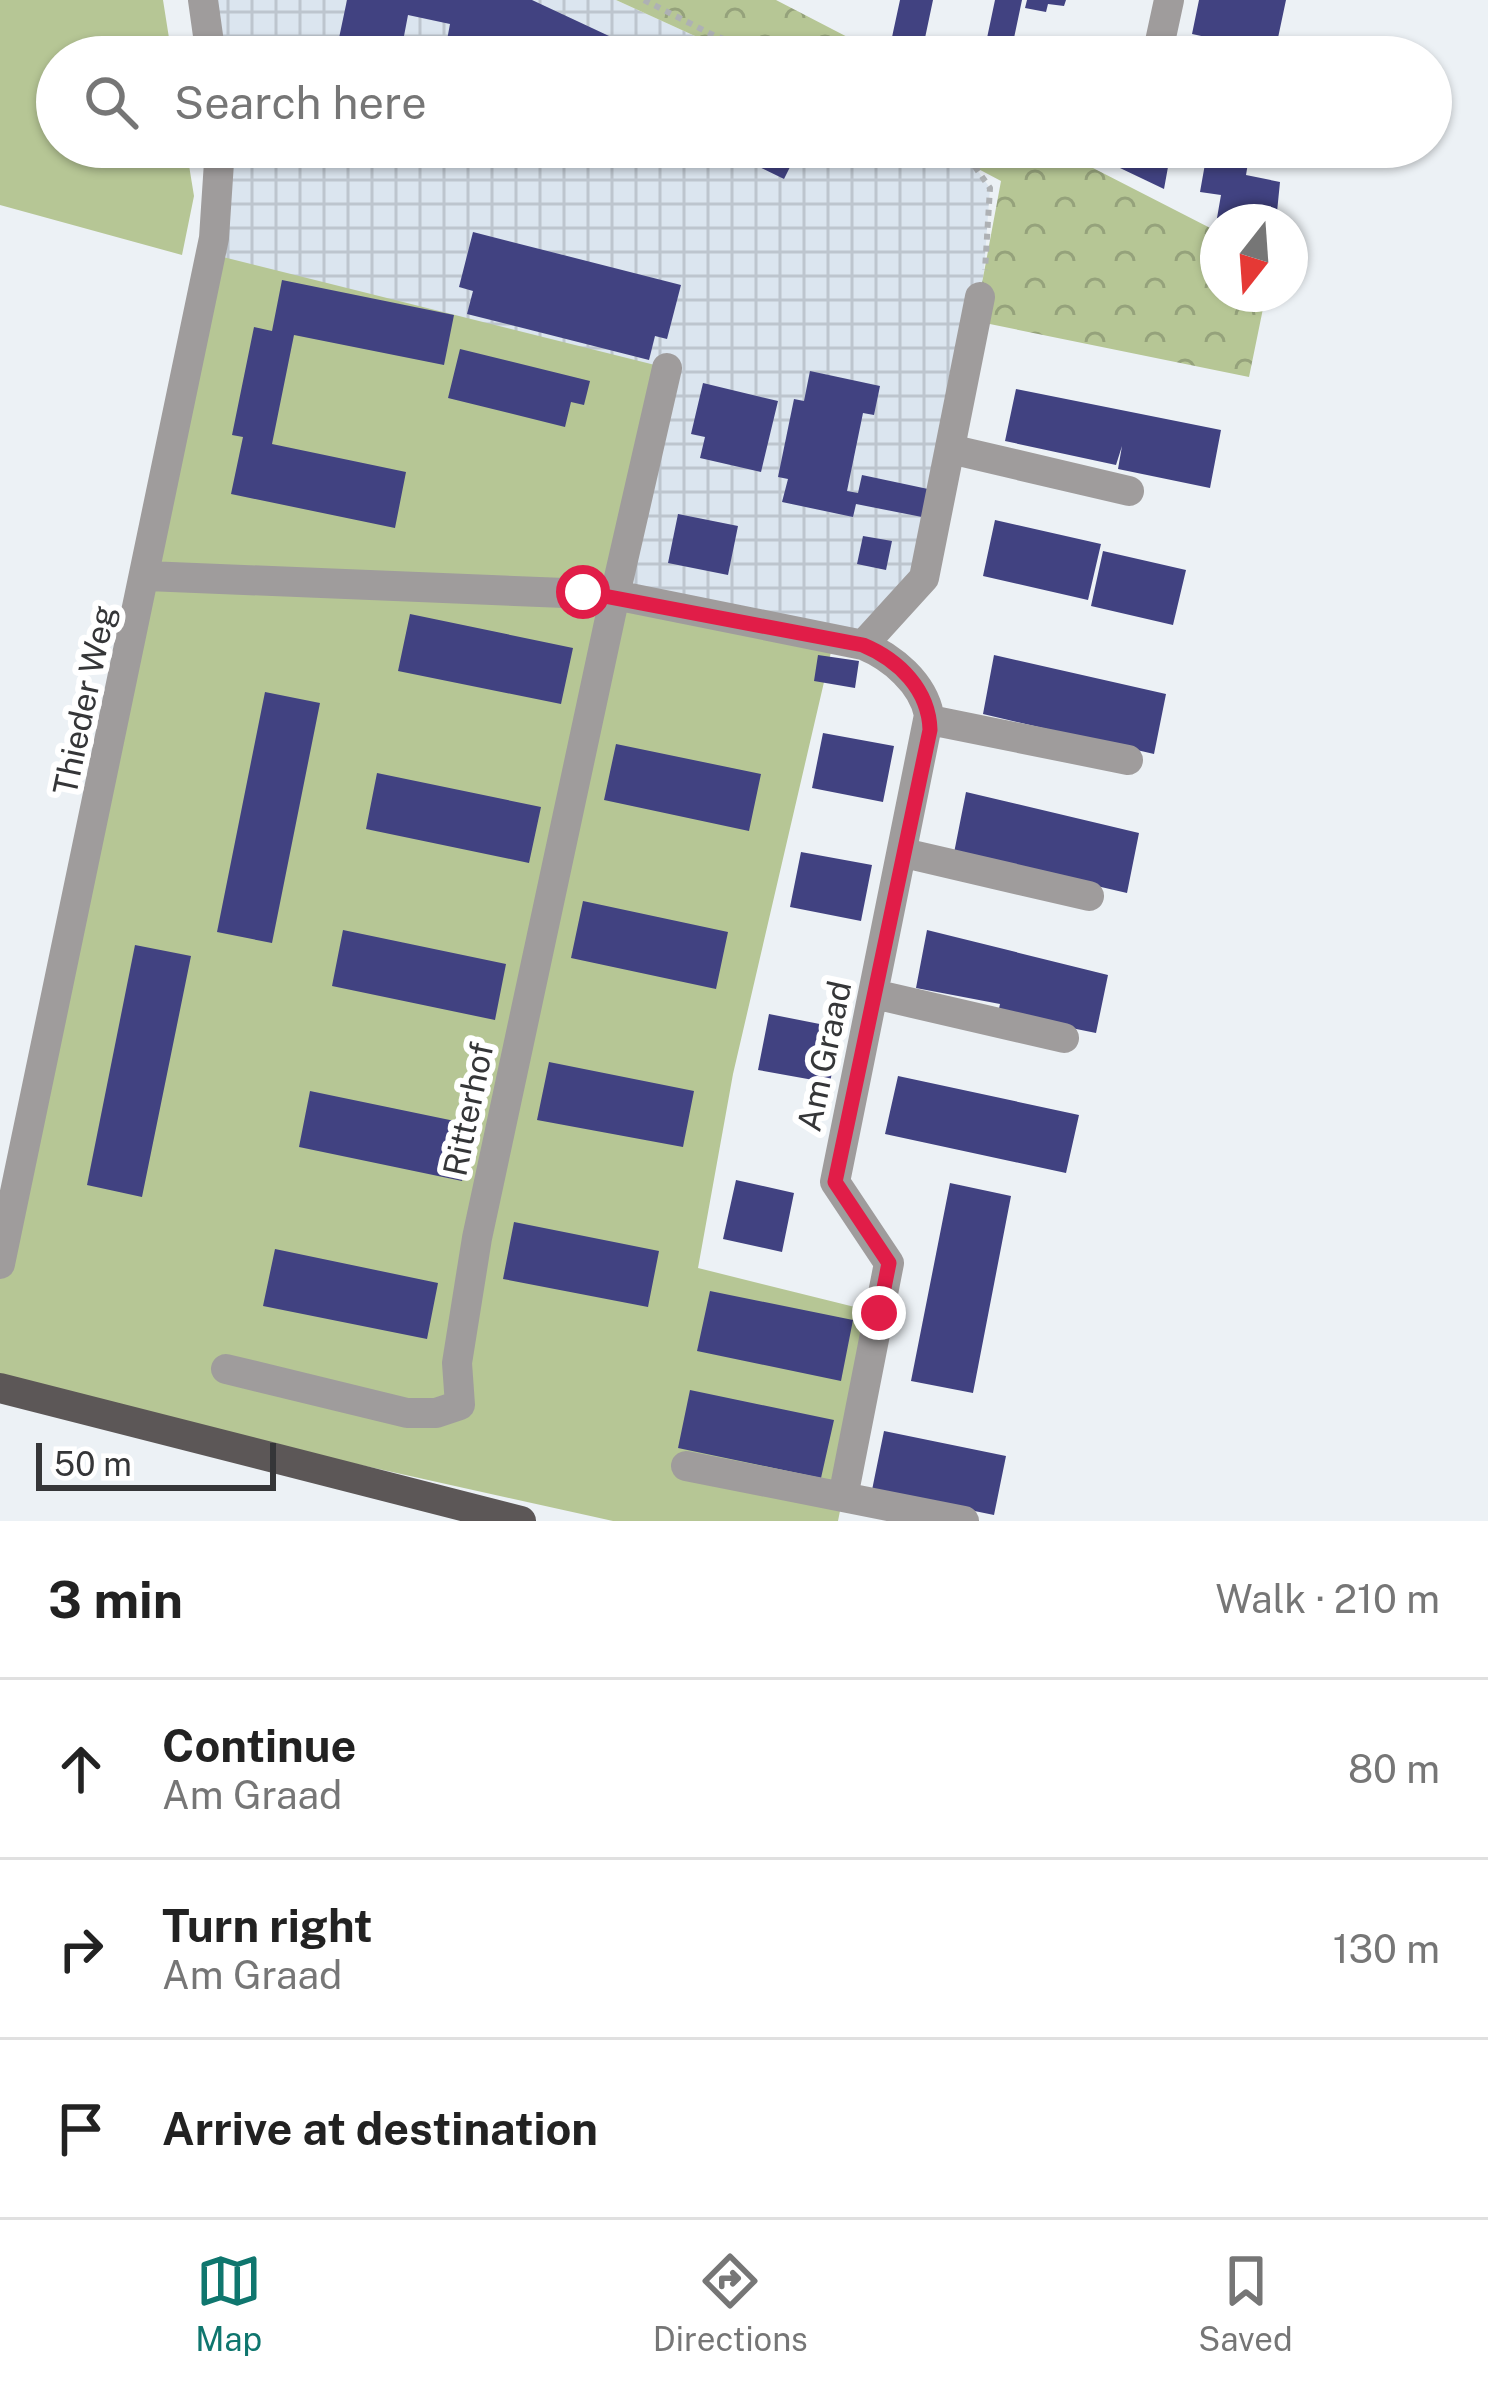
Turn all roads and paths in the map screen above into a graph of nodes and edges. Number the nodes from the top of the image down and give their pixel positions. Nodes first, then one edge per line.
1 (203, 0) edge
2 (644, 0) edge
3 (1169, 0) edge
4 (208, 36) edge
5 (716, 36) edge
6 (1161, 36) edge
7 (219, 168) edge
8 (976, 168) edge
9 (980, 297) joint
10 (667, 368) dead end
11 (950, 449) junction
12 (1129, 490) dead end
13 (147, 576) junction
14 (615, 595) junction
15 (863, 645) junction
16 (930, 720) junction
17 (1128, 760) dead end
18 (904, 854) junction
19 (1089, 896) dead end
20 (874, 994) junction
21 (1064, 1039) dead end
22 (0, 1264) edge
23 (226, 1369) dead end
24 (0, 1388) edge
25 (686, 1466) dead end
26 (843, 1496) junction
27 (521, 1521) edge
28 (964, 1521) edge

1 - 4 street
2 - 5 path
3 - 6 street
7 - 13 street, Thieder Weg
8 - 9 path
9 - 11 street
10 - 14 street, Ritterhof
11 - 12 street
11 - 15 street
13 - 14 street
13 - 22 street, Thieder Weg
14 - 15 street
14 - 23 street, Ritterhof
15 - 16 street
16 - 17 street
16 - 18 street, Am Graad
18 - 19 street
18 - 20 street, Am Graad
20 - 21 street
20 - 26 street, Am Graad
24 - 27 main road
25 - 26 street
26 - 28 street

